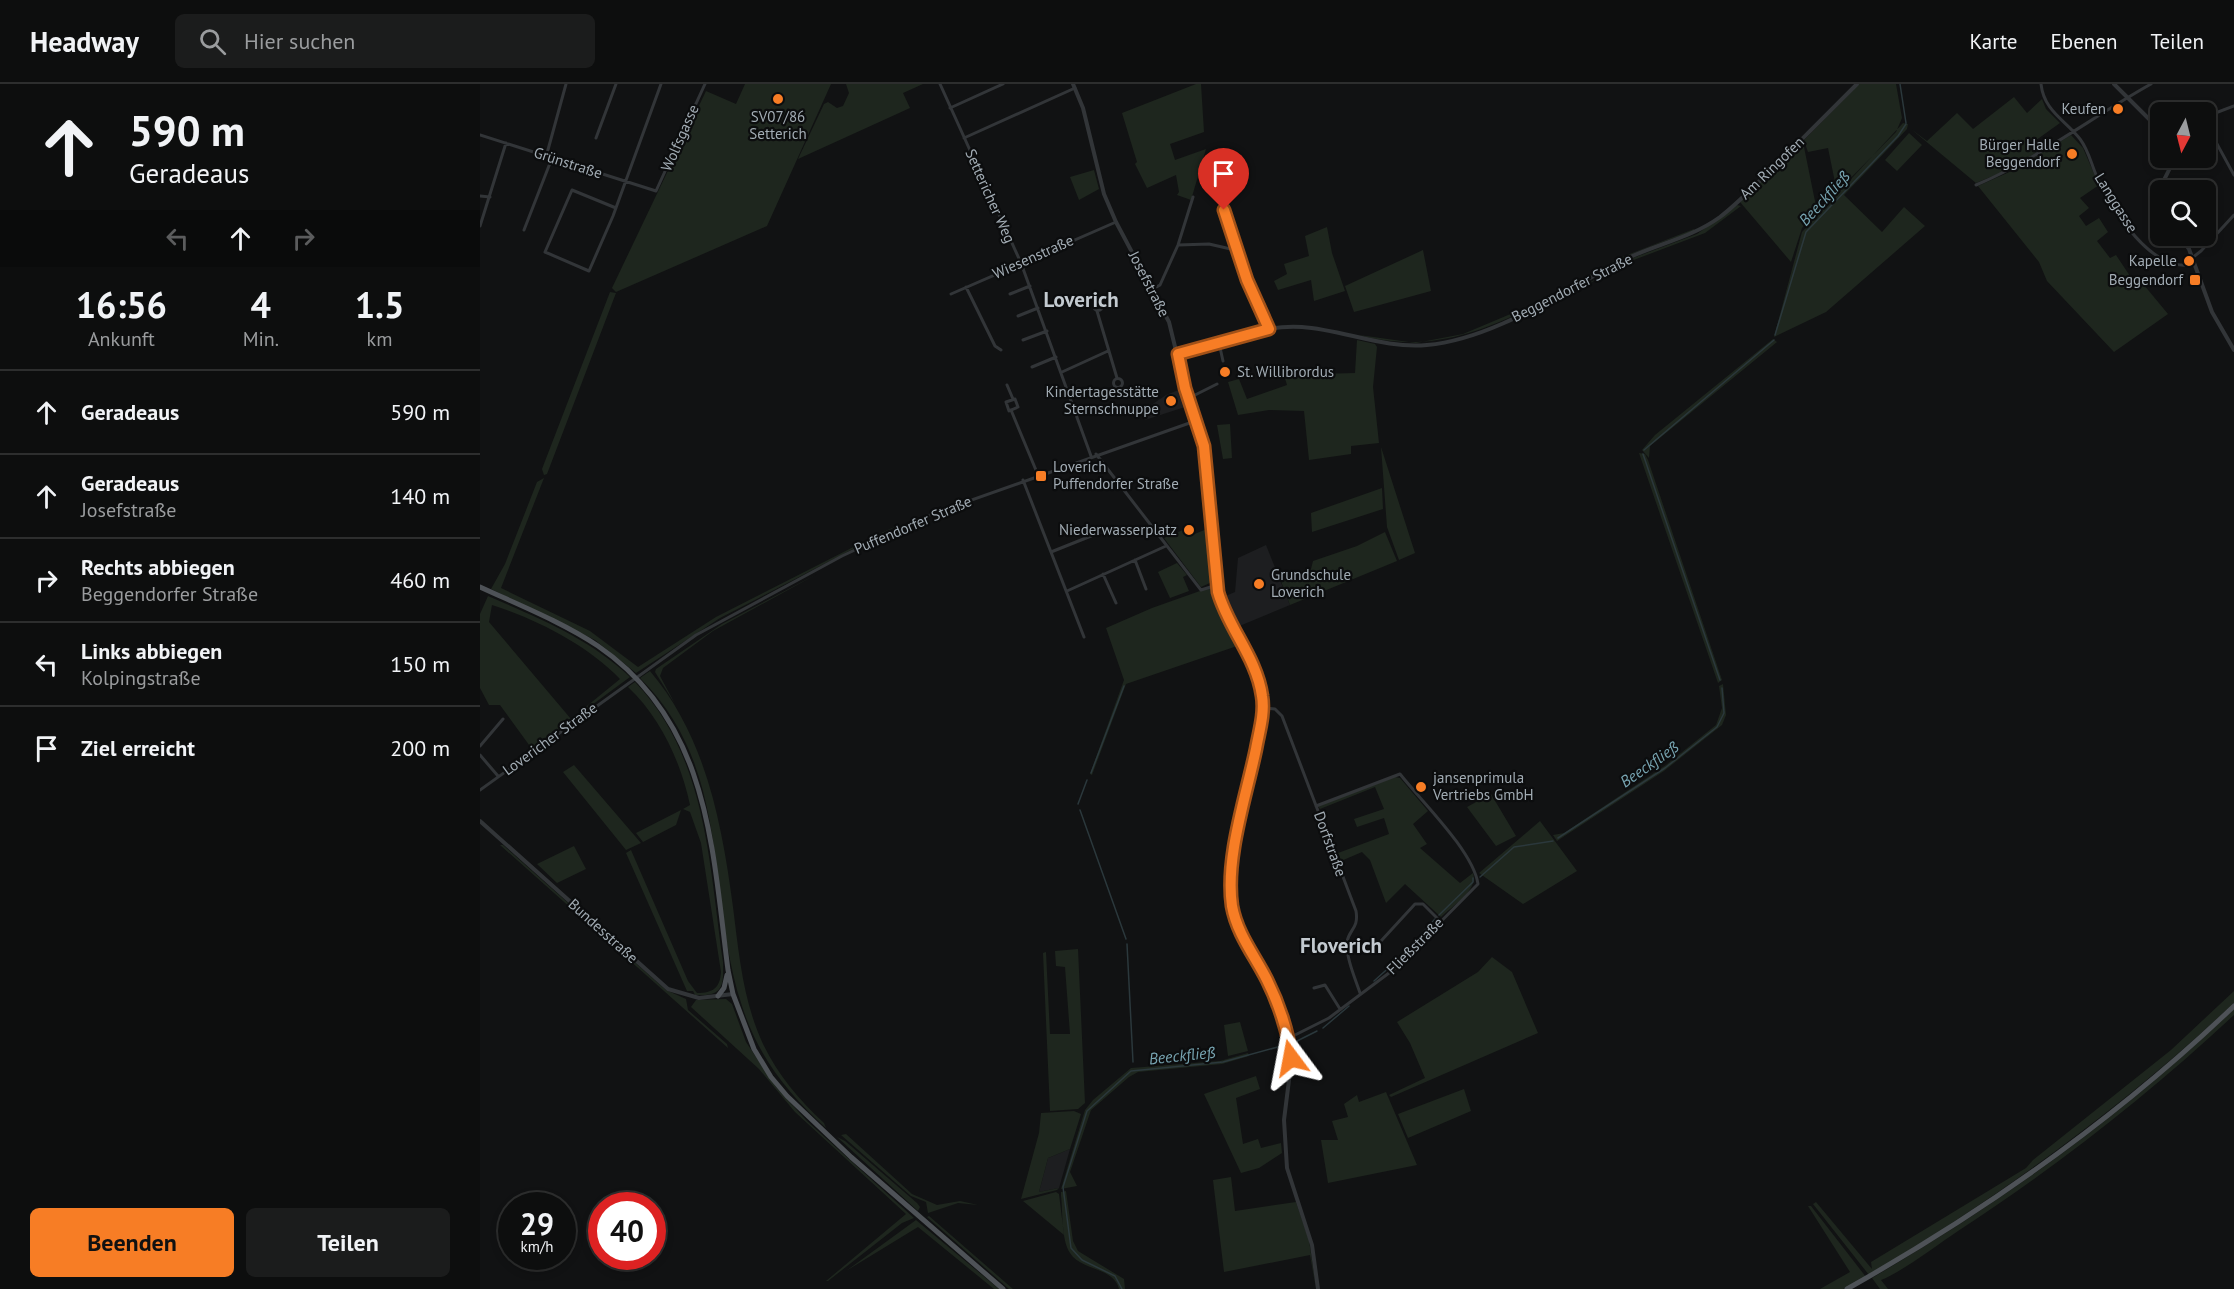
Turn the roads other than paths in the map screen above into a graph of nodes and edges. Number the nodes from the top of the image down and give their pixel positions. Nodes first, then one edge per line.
1 (566, 84) edge
2 (616, 84) edge
3 (661, 84) edge
4 (705, 84) edge
5 (940, 84) edge
6 (1003, 84) edge
7 (1857, 84) edge
8 (2041, 84) edge
9 (2114, 84) edge
10 (2151, 84) edge
11 (1074, 86) edge
12 (2126, 96) junction
13 (2234, 106) edge
14 (950, 108) junction
15 (2216, 113) edge
16 (2150, 120) edge
17 (2072, 132) junction
18 (480, 135) edge
19 (596, 138) dead end
20 (964, 138) junction
21 (2216, 142) edge
22 (506, 143) junction
23 (546, 157) junction
24 (552, 158) junction
25 (2234, 175) edge
26 (626, 181) junction
27 (1976, 185) dead end
28 (1218, 190) dead end
29 (656, 191) joint
30 (480, 196) edge
31 (490, 197) junction
32 (1193, 197) dead end
33 (616, 208) junction
34 (2234, 215) edge
35 (1116, 222) junction
36 (480, 226) edge
37 (524, 230) dead end
38 (1678, 240) joint
39 (1178, 244) junction
40 (2185, 246) edge
41 (1236, 250) junction
42 (2192, 258) junction
43 (1021, 263) junction
44 (2194, 264) junction
45 (1030, 286) junction
46 (966, 287) junction
47 (1154, 289) junction
48 (951, 294) dead end
49 (1010, 294) dead end
50 (1038, 308) junction
51 (1097, 311) dead end
52 (1018, 316) dead end
53 (1269, 329) junction
54 (1047, 331) junction
55 (1023, 340) dead end
56 (1219, 343) junction
57 (1001, 350) dead end
58 (2234, 350) edge
59 (1108, 351) junction
60 (1178, 354) junction
61 (1056, 357) junction
62 (1223, 361) dead end
63 (1032, 367) dead end
64 (1062, 372) junction
65 (1117, 378) dead end
66 (1217, 384) dead end
67 (1007, 385) dead end
68 (1189, 398) junction
69 (1013, 399) junction
70 (1011, 410) junction
71 (1198, 420) junction
72 (1094, 455) junction
73 (1038, 475) junction
74 (1023, 480) junction
75 (1106, 530) dead end
76 (1166, 546) junction
77 (1051, 552) junction
78 (1135, 560) junction
79 (1104, 574) junction
80 (1216, 585) junction
81 (480, 587) edge
82 (1146, 589) dead end
83 (1067, 591) junction
84 (1116, 603) dead end
85 (1084, 637) dead end
86 (621, 688) joint
87 (1263, 708) junction
88 (503, 718) dead end
89 (480, 746) edge
90 (480, 755) edge
91 (498, 776) junction
92 (480, 790) edge
93 (1316, 806) junction
94 (480, 821) edge
95 (1440, 921) junction
96 (1381, 941) dead end
97 (728, 970) junction
98 (1314, 988) dead end
99 (1360, 993) junction
100 (733, 994) junction
101 (718, 996) junction
102 (2234, 1006) edge
103 (1340, 1009) junction
104 (1287, 1039) junction
105 (1003, 1289) edge
106 (1318, 1289) edge
107 (1847, 1289) edge

1 - 23 street
2 - 19 street
3 - 26 street
4 - 29 street, Wolfsgasse
5 - 14 street, Settericher Weg
6 - 14 street
7 - 38 street, Am Ringofen
8 - 17 street, Langgasse
9 - 12 street
10 - 12 street
11 - 20 street, Settericher Weg
11 - 35 street, Josefstraße
12 - 16 street
12 - 17 street
13 - 15 street
14 - 20 street, Settericher Weg
17 - 27 street
17 - 44 street, Langgasse
18 - 22 street, Grünstraße
20 - 43 street, Settericher Weg
21 - 25 street
22 - 23 street, Grünstraße
22 - 31 street
23 - 24 street, Grünstraße
24 - 26 street, Grünstraße
24 - 37 street
26 - 29 street, Grünstraße
26 - 33 street
28 - 41 street
30 - 31 street
31 - 36 street
32 - 39 street
33 - 33 street
34 - 42 street
35 - 43 street, Wiesenstraße
35 - 47 street, Josefstraße
38 - 53 street, Beggendorfer Straße
39 - 41 street
39 - 47 street
40 - 42 street
41 - 53 street
42 - 44 street
43 - 45 street, Settericher Weg
43 - 46 street, Wiesenstraße
44 - 58 street
45 - 49 street
45 - 50 street, Settericher Weg
46 - 48 street, Wiesenstraße
46 - 57 street
47 - 60 street, Josefstraße
50 - 52 street
50 - 54 street, Settericher Weg
51 - 59 street
53 - 56 street, Beggendorfer Straße
54 - 55 street
54 - 61 street, Settericher Weg
56 - 60 street, Beggendorfer Straße
56 - 62 street
59 - 64 street
59 - 65 street
60 - 68 street, Josefstraße
61 - 63 street
61 - 64 street, Settericher Weg
64 - 72 street, Settericher Weg
66 - 68 street
67 - 69 street
68 - 71 street, Josefstraße
69 - 70 street
69 - 70 street
70 - 73 street
71 - 72 street, Puffendorfer Straße
71 - 80 street, Josefstraße
72 - 73 street, Puffendorfer Straße
72 - 76 street, Settericher Weg
73 - 74 street, Puffendorfer Straße
74 - 77 street
74 - 86 street, Puffendorfer Straße
75 - 77 street
76 - 78 street
76 - 80 street, Settericher Weg
77 - 83 street
78 - 79 street
78 - 82 street
79 - 83 street
79 - 84 street
80 - 87 street, Josefstraße
81 - 97 main road
83 - 85 street
86 - 91 street, Lovericher Straße
87 - 93 street, Dorfstraße
87 - 104 street
88 - 89 street
90 - 91 street
91 - 92 street, Lovericher Straße
93 - 95 street, Fließstraße
93 - 99 street, Dorfstraße
94 - 101 street, Bundesstraße
95 - 96 street
95 - 99 street, Fließstraße
97 - 100 main road
97 - 101 main road
98 - 103 street
99 - 103 street, Fließstraße
100 - 101 street
100 - 105 main road
102 - 107 main road
103 - 104 street, Fließstraße
104 - 106 street

